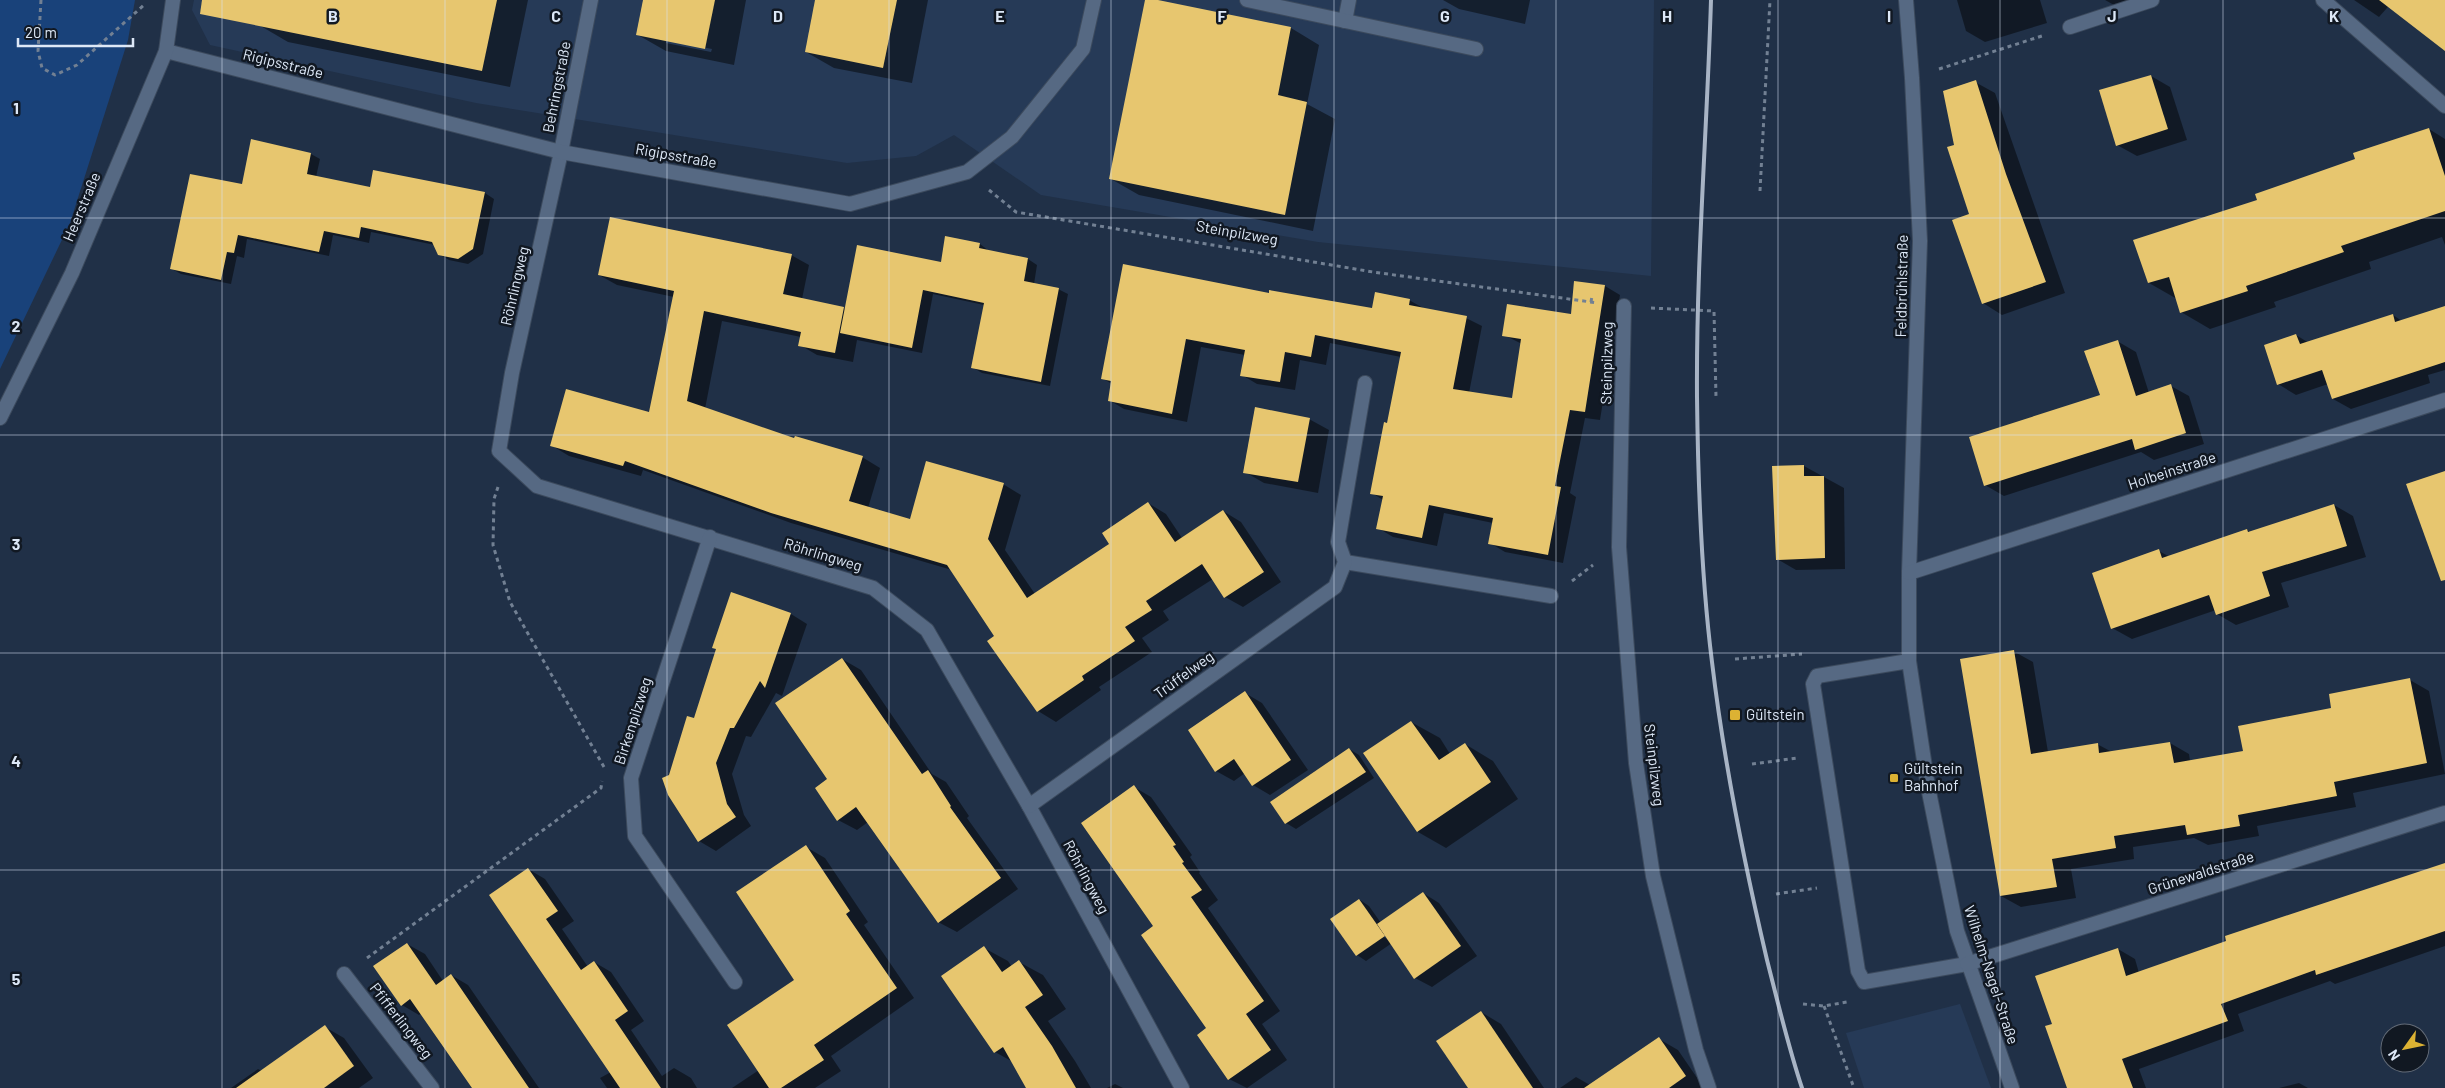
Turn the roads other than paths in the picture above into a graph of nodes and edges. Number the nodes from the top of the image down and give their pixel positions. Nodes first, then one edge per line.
1 (173, 0) edge
2 (591, 0) edge
3 (1094, 0) edge
4 (1247, 0) edge
5 (1349, 0) edge
6 (1906, 0) edge
7 (2152, 0) edge
8 (2323, 0) edge
9 (1345, 21) junction
10 (2070, 27) road end
11 (1476, 49) dead end
12 (166, 50) junction
13 (2445, 106) edge
14 (561, 152) junction
15 (1624, 306) road end
16 (1365, 384) dead end
17 (2445, 400) edge
18 (0, 418) edge
19 (710, 537) junction
20 (1346, 562) junction
21 (1909, 573) junction
22 (1551, 596) road end
23 (1909, 661) junction
24 (1029, 806) junction
25 (2445, 813) edge
26 (1967, 964) junction
27 (344, 974) road end
28 (735, 982) dead end
29 (432, 1088) edge
30 (1182, 1088) edge
31 (1709, 1088) edge
32 (2012, 1088) edge

1 - 12 street, Heerstraße
2 - 14 street, Behringstraße
3 - 14 street, Rigipsstraße
4 - 9 street
5 - 9 street
6 - 21 street, Feldbrühlstraße
7 - 10 street
8 - 13 street
9 - 11 street
12 - 14 street, Rigipsstraße
12 - 18 street, Heerstraße
14 - 19 street, Röhrlingweg
15 - 31 street, Steinpilzweg
16 - 20 street
17 - 21 street, Holbeinstraße
19 - 24 street, Röhrlingweg
19 - 28 street, Birkenpilzweg
20 - 22 street
20 - 24 street, Trüffelweg
21 - 23 street, Wilhelm-Nagel-Straße
23 - 26 street, Wilhelm-Nagel-Straße
23 - 26 street, Grünewaldstraße
24 - 30 street, Röhrlingweg
25 - 26 street, Grünewaldstraße
26 - 32 street, Wilhelm-Nagel-Straße
27 - 29 street, Pfifferlingweg

